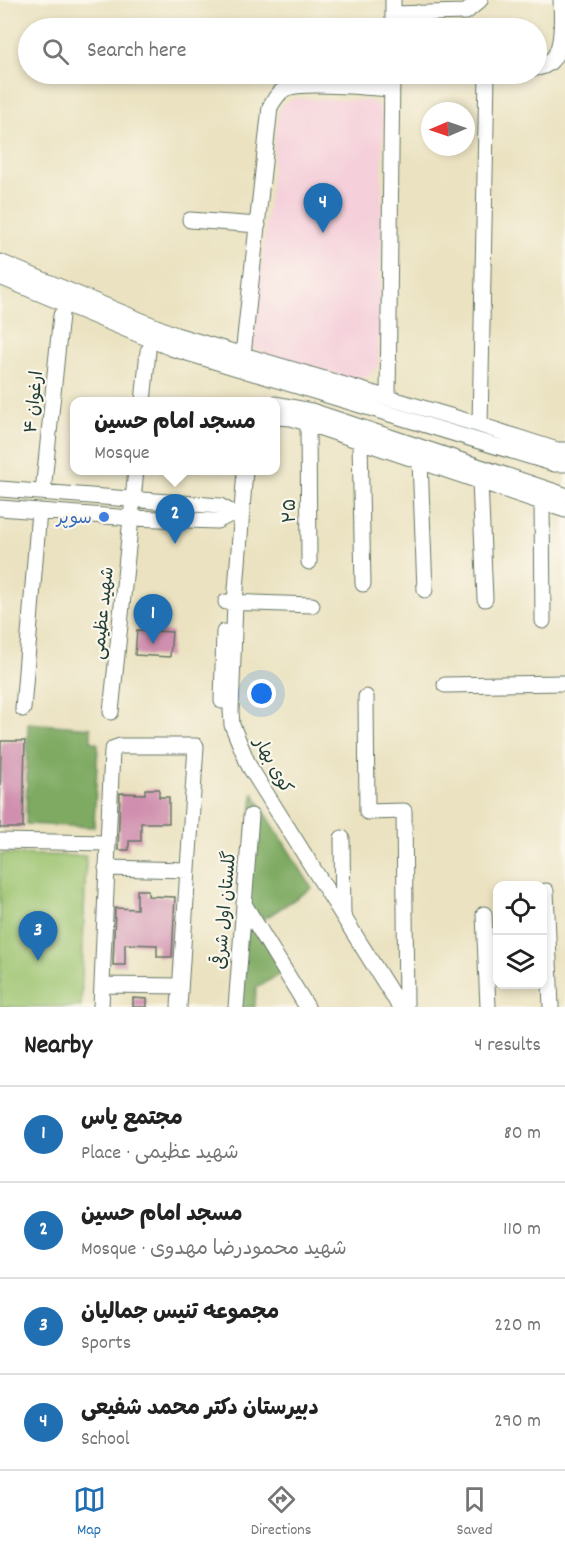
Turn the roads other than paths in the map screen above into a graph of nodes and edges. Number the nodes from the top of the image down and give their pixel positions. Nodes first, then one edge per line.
1 (480, 0) edge
2 (561, 0) edge
3 (418, 13) junction
4 (393, 14) edge
5 (424, 18) edge
6 (547, 66) edge
7 (392, 84) edge
8 (487, 84) edge
9 (392, 89) junction
10 (190, 220) dead end
11 (258, 225) junction
12 (0, 262) edge
13 (0, 277) edge
14 (61, 315) dead end
15 (142, 328) junction
16 (148, 351) dead end
17 (243, 355) junction
18 (287, 375) junction
19 (143, 397) edge
20 (388, 397) junction
21 (280, 405) edge
22 (280, 417) edge
23 (428, 417) junction
24 (308, 423) junction
25 (480, 424) junction
26 (360, 441) junction
27 (565, 450) edge
28 (420, 461) junction
29 (565, 464) edge
30 (136, 475) edge
31 (234, 475) edge
32 (243, 475) edge
33 (480, 481) junction
34 (0, 489) edge
35 (44, 492) junction
36 (565, 495) edge
37 (133, 499) junction
38 (542, 502) junction
39 (0, 508) edge
40 (565, 510) edge
41 (39, 511) junction
42 (236, 516) junction
43 (131, 518) junction
44 (309, 562) dead end
45 (363, 584) dead end
46 (424, 590) dead end
47 (485, 599) dead end
48 (230, 602) junction
49 (312, 605) dead end
50 (543, 621) dead end
51 (565, 683) edge
52 (446, 685) dead end
53 (366, 697) dead end
54 (23, 709) dead end
55 (111, 711) dead end
56 (251, 816) dead end
57 (342, 838) dead end
58 (0, 841) edge
59 (107, 843) junction
60 (106, 868) junction
61 (188, 870) junction
62 (244, 904) junction
63 (484, 914) dead end
64 (547, 914) edge
65 (344, 916) junction
66 (102, 985) junction
67 (180, 986) junction
68 (101, 1007) edge
69 (179, 1007) edge
70 (236, 1007) edge
71 (307, 1007) edge
72 (391, 1007) edge
73 (400, 1007) edge
74 (406, 1007) edge
75 (488, 1007) edge
76 (551, 1007) edge

1 - 3 street
2 - 6 street
3 - 4 street
3 - 5 street
7 - 9 street
8 - 25 street
9 - 11 street
9 - 20 street
10 - 11 street
11 - 17 street
12 - 15 street
13 - 15 street
14 - 35 street, ارغوان ۴
15 - 17 street
15 - 18 street
16 - 19 street
17 - 18 street
18 - 20 street
18 - 23 street
20 - 23 street
21 - 36 street
22 - 24 street
23 - 25 street
23 - 29 street
24 - 26 street
24 - 44 street, ۲۵
25 - 27 street
26 - 28 street
26 - 45 street
28 - 33 street
28 - 46 street
30 - 37 street, شهید عظیمی
31 - 42 street, کوی بهار
32 - 42 street, کوی بهار
33 - 38 street
33 - 47 street
34 - 35 street
35 - 37 street
37 - 42 street
37 - 43 street, شهید عظیمی
38 - 40 street
38 - 50 street
39 - 41 street
41 - 43 street
41 - 54 street
42 - 43 street
42 - 48 street, کوی بهار
43 - 55 street, شهید عظیمی
48 - 49 street
48 - 65 street, کوی بهار
48 - 72 street, کوی بهار
51 - 52 street
53 - 74 street
56 - 62 street, گلستان اول شرقی
57 - 65 street
58 - 59 street
59 - 60 street
59 - 61 street
60 - 61 street
60 - 66 street
61 - 67 street
62 - 70 street, گلستان اول شرقی
62 - 71 street
63 - 75 street
64 - 76 street
65 - 73 street, کوی بهار
66 - 67 street
66 - 68 street
67 - 69 street

